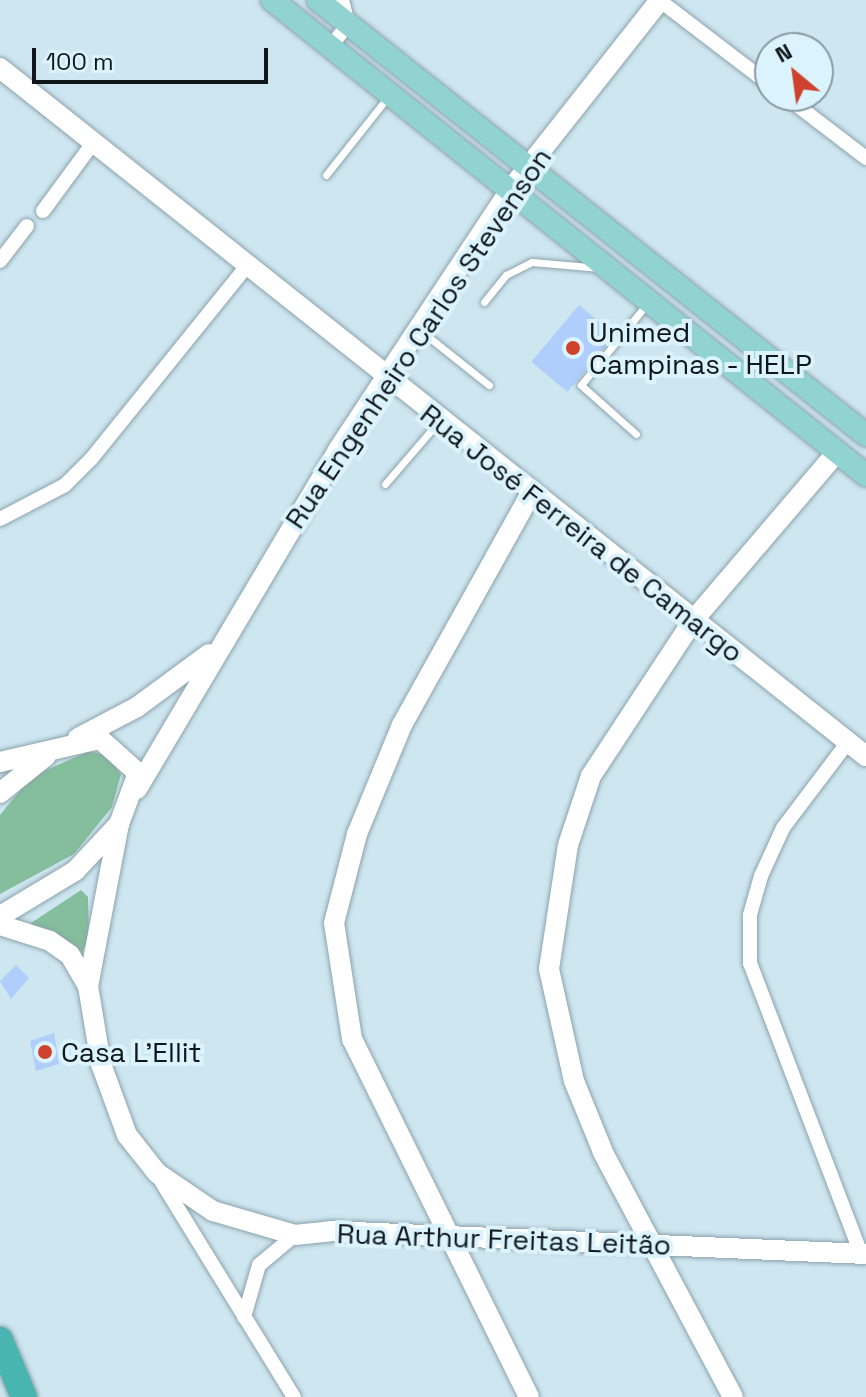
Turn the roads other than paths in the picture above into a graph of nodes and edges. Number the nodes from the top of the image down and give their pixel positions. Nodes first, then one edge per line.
1 (272, 0) edge
2 (318, 0) edge
3 (342, 0) edge
4 (659, 0) edge
5 (348, 24) junction
6 (331, 46) junction
7 (0, 68) edge
8 (754, 73) edge
9 (426, 85) junction
10 (399, 101) junction
11 (806, 112) edge
12 (93, 143) junction
13 (866, 158) edge
14 (529, 167) junction
15 (326, 175) dead end
16 (510, 190) junction
17 (43, 211) dead end
18 (27, 226) dead end
19 (622, 244) junction
20 (0, 261) edge
21 (246, 267) junction
22 (603, 268) junction
23 (484, 302) dead end
24 (648, 303) junction
25 (709, 313) junction
26 (419, 330) junction
27 (690, 337) junction
28 (385, 378) junction
29 (489, 385) dead end
30 (440, 420) junction
31 (863, 427) edge
32 (636, 434) dead end
33 (837, 452) junction
34 (866, 475) edge
35 (385, 484) dead end
36 (532, 491) junction
37 (0, 519) edge
38 (692, 622) junction
39 (218, 647) junction
40 (72, 741) junction
41 (848, 742) junction
42 (866, 756) edge
43 (0, 762) edge
44 (137, 789) junction
45 (0, 793) edge
46 (119, 824) junction
47 (0, 916) edge
48 (0, 925) edge
49 (88, 986) junction
50 (157, 1173) junction
51 (213, 1211) junction
52 (188, 1230) junction
53 (295, 1235) junction
54 (446, 1235) junction
55 (652, 1246) junction
56 (863, 1254) edge
57 (244, 1317) junction
58 (0, 1340) edge
59 (24, 1397) edge
60 (294, 1397) edge
61 (529, 1397) edge
62 (733, 1397) edge

1 - 6 main road
2 - 5 main road
3 - 5 street
4 - 8 street
4 - 14 street, Rua Engenheiro Carlos Stevenson
5 - 6 street
5 - 9 main road
6 - 10 main road
7 - 12 street, Rua José Ferreira de Camargo
9 - 10 main road
9 - 14 main road
10 - 15 lane
10 - 16 main road
11 - 13 street
12 - 17 street
12 - 21 street, Rua José Ferreira de Camargo
14 - 16 street, Rua Engenheiro Carlos Stevenson
14 - 19 main road
16 - 22 main road
16 - 26 street, Rua Engenheiro Carlos Stevenson
18 - 20 street
19 - 22 main road
19 - 25 main road
21 - 28 street, Rua José Ferreira de Camargo
21 - 37 street
22 - 23 lane
22 - 24 main road
24 - 27 main road
24 - 32 lane
25 - 27 main road
25 - 31 main road
26 - 28 street, Rua Engenheiro Carlos Stevenson
26 - 29 lane
27 - 33 main road
28 - 30 street, Rua José Ferreira de Camargo
28 - 39 street, Rua Engenheiro Carlos Stevenson
30 - 35 lane
30 - 36 street, Rua José Ferreira de Camargo
33 - 34 main road
33 - 38 street
36 - 38 street, Rua José Ferreira de Camargo
36 - 54 street
38 - 41 street, Rua José Ferreira de Camargo
38 - 55 street
39 - 40 street, Rua Engenheiro Carlos Stevenson
39 - 44 street, Rua Engenheiro Carlos Stevenson
40 - 43 street
40 - 44 street
40 - 45 street
41 - 42 street, Rua José Ferreira de Camargo
41 - 56 street
44 - 46 street, Rua Engenheiro Carlos Stevenson
46 - 47 street
46 - 49 street
48 - 49 street
49 - 50 street, Rua Arthur Freitas Leitão
50 - 51 street, Rua Arthur Freitas Leitão
50 - 52 street
51 - 52 street
51 - 53 street, Rua Arthur Freitas Leitão
52 - 57 street
53 - 54 street, Rua Arthur Freitas Leitão
53 - 57 street
54 - 55 street, Rua Arthur Freitas Leitão
54 - 61 street
55 - 56 street, Rua Arthur Freitas Leitão
55 - 62 street
57 - 60 street
58 - 59 highway

